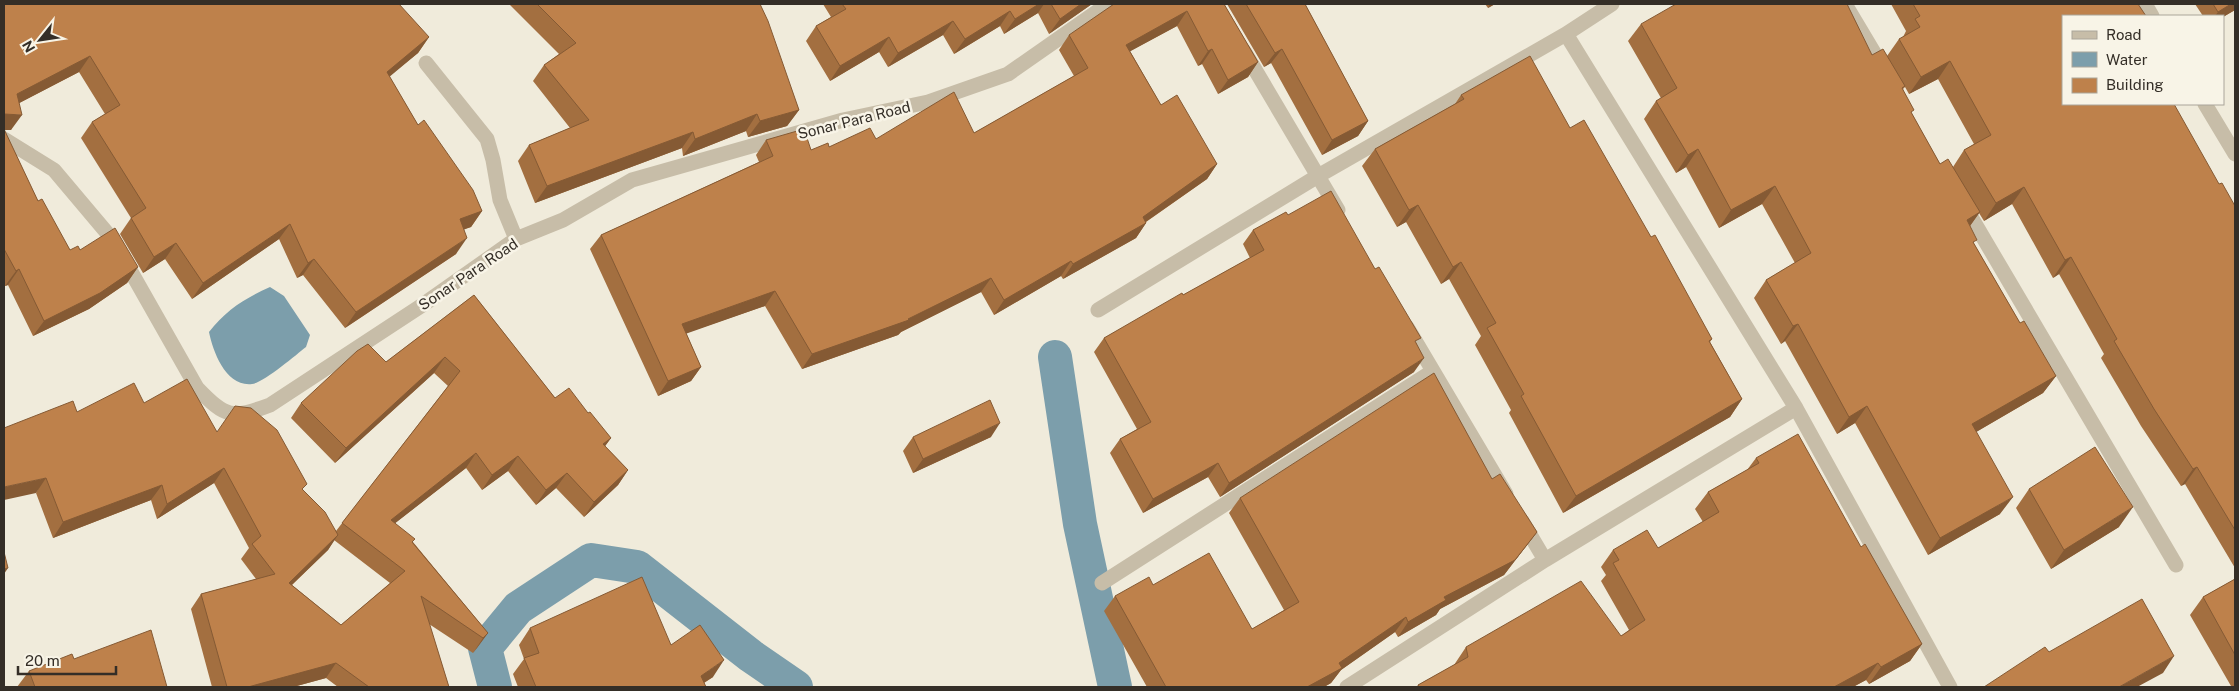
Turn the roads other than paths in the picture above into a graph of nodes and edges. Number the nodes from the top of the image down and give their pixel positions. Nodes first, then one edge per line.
1 (1108, 4) edge
2 (1612, 4) edge
3 (1845, 4) edge
4 (2145, 4) edge
5 (2151, 15) edge
6 (1566, 34) junction
7 (1236, 38) edge
8 (426, 63) dead end
9 (1890, 80) edge
10 (2206, 105) edge
11 (4, 139) edge
12 (2235, 154) edge
13 (1318, 176) junction
14 (1955, 191) edge
15 (1348, 227) edge
16 (516, 239) junction
17 (1098, 310) dead end
18 (1398, 312) edge
19 (1433, 371) junction
20 (1796, 408) junction
21 (1545, 560) junction
22 (2176, 565) dead end
23 (1102, 583) dead end
24 (1347, 687) edge
25 (1950, 687) edge

1 - 16 street, Sonar Para Road
2 - 6 street
3 - 9 street
4 - 5 street
6 - 13 street
6 - 20 street
7 - 13 street
8 - 16 street
10 - 12 street
11 - 16 street, Sonar Para Road
13 - 15 street
13 - 17 street
14 - 22 street
18 - 19 street
19 - 21 street
19 - 23 street
20 - 21 street
20 - 25 street
21 - 24 street

